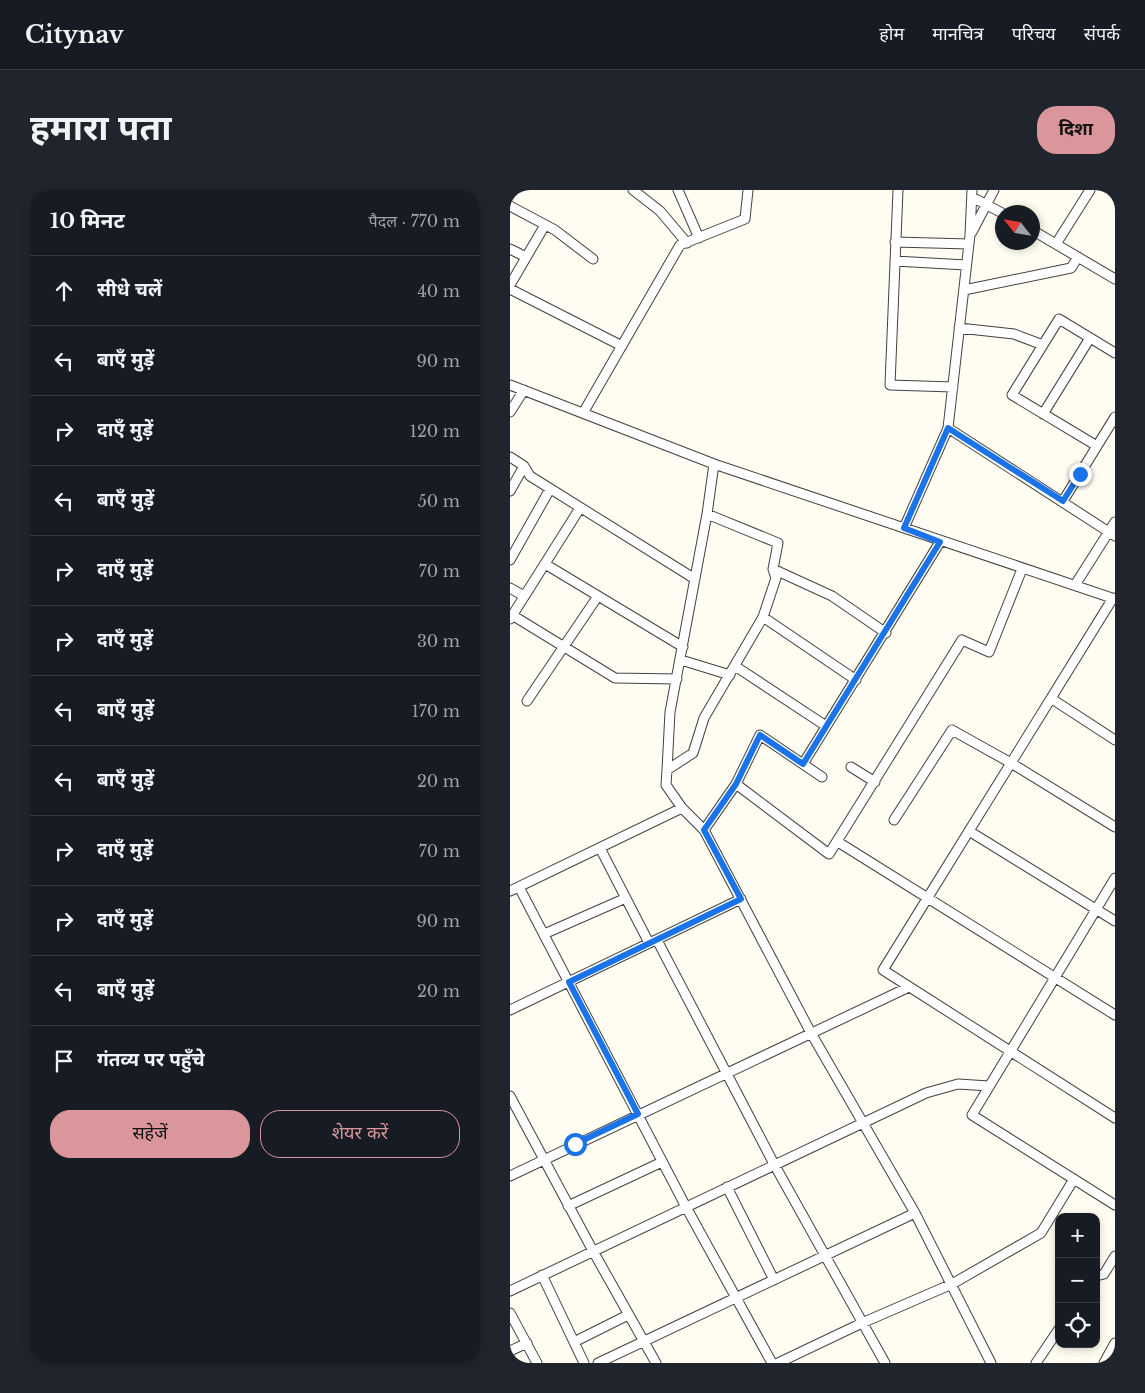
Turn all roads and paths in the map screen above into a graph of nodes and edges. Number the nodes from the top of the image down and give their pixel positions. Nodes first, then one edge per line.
1 (633, 190) edge
2 (678, 190) edge
3 (748, 190) edge
4 (898, 190) edge
5 (994, 190) edge
6 (1090, 190) edge
7 (972, 193) edge
8 (986, 203) junction
9 (510, 206) edge
10 (995, 208) edge
11 (545, 224) junction
12 (1040, 235) edge
13 (699, 238) junction
14 (969, 240) junction
15 (895, 242) junction
16 (687, 243) junction
17 (1056, 244) junction
18 (510, 249) edge
19 (526, 257) junction
20 (1078, 257) junction
21 (593, 259) dead end
22 (895, 261) junction
23 (966, 265) junction
24 (1115, 279) edge
25 (510, 285) edge
26 (510, 290) edge
27 (964, 290) junction
28 (959, 328) junction
29 (1090, 338) junction
30 (1043, 345) junction
31 (622, 346) junction
32 (1115, 353) edge
33 (510, 385) edge
34 (953, 387) junction
35 (524, 390) junction
36 (510, 412) edge
37 (583, 413) junction
38 (1043, 414) junction
39 (1115, 417) edge
40 (948, 428) junction
41 (1097, 446) junction
42 (510, 457) edge
43 (714, 464) junction
44 (524, 466) junction
45 (550, 489) junction
46 (510, 491) edge
47 (1063, 501) junction
48 (580, 508) junction
49 (707, 514) junction
50 (1115, 522) edge
51 (904, 528) junction
52 (1112, 534) edge
53 (940, 542) junction
54 (510, 560) edge
55 (545, 564) junction
56 (773, 569) junction
57 (1022, 569) junction
58 (695, 580) junction
59 (1075, 585) junction
60 (510, 588) edge
61 (524, 596) junction
62 (598, 596) junction
63 (1114, 598) edge
64 (511, 617) edge
65 (764, 617) junction
66 (886, 633) junction
67 (564, 646) junction
68 (682, 647) junction
69 (680, 660) junction
70 (735, 666) junction
71 (730, 674) junction
72 (677, 679) junction
73 (856, 680) junction
74 (1052, 699) junction
75 (527, 701) dead end
76 (826, 726) junction
77 (1115, 740) edge
78 (1011, 763) junction
79 (803, 764) junction
80 (851, 767) dead end
81 (667, 770) junction
82 (822, 777) dead end
83 (875, 782) junction
84 (736, 784) junction
85 (682, 808) junction
86 (894, 820) dead end
87 (1115, 828) edge
88 (704, 830) junction
89 (969, 830) junction
90 (838, 842) junction
91 (600, 848) junction
92 (1115, 878) edge
93 (513, 888) edge
94 (929, 897) junction
95 (626, 898) junction
96 (741, 899) junction
97 (1096, 910) junction
98 (1115, 921) edge
99 (544, 934) junction
100 (653, 942) junction
101 (1054, 978) junction
102 (569, 982) junction
103 (909, 987) junction
104 (510, 1010) edge
105 (1115, 1015) edge
106 (811, 1033) junction
107 (1009, 1051) junction
108 (726, 1072) junction
109 (990, 1086) junction
110 (510, 1096) edge
111 (638, 1114) junction
112 (1115, 1118) edge
113 (863, 1123) junction
114 (544, 1159) junction
115 (662, 1162) junction
116 (774, 1164) junction
117 (510, 1176) edge
118 (1074, 1179) junction
119 (727, 1187) junction
120 (1115, 1205) edge
121 (568, 1206) junction
122 (686, 1207) junction
123 (915, 1213) junction
124 (592, 1251) junction
125 (826, 1256) junction
126 (1115, 1256) edge
127 (542, 1275) junction
128 (1100, 1275) edge
129 (774, 1280) junction
130 (952, 1284) junction
131 (510, 1290) edge
132 (736, 1298) junction
133 (510, 1313) edge
134 (628, 1315) junction
135 (862, 1323) junction
136 (1055, 1335) edge
137 (643, 1341) junction
138 (574, 1342) junction
139 (526, 1343) junction
140 (1115, 1343) edge
141 (510, 1351) edge
142 (538, 1363) edge
143 (584, 1363) edge
144 (598, 1363) edge
145 (656, 1363) edge
146 (772, 1363) edge
147 (778, 1363) edge
148 (885, 1363) edge
149 (991, 1363) edge
150 (1036, 1363) edge
151 (1104, 1363) edge

1 - 16 street
2 - 13 street
3 - 13 street
4 - 15 street
5 - 8 street
6 - 17 street
7 - 8 street
7 - 14 street
8 - 10 street
8 - 14 street
9 - 11 street
11 - 19 street
11 - 21 street
12 - 17 street
13 - 16 street
14 - 15 street
14 - 23 street
15 - 22 street
16 - 31 street
17 - 20 street
18 - 19 street
19 - 25 street
20 - 24 street
20 - 27 street
22 - 23 street
22 - 34 street
23 - 27 street
26 - 31 street
27 - 28 street
28 - 30 street
28 - 34 street
29 - 30 street
29 - 32 street
29 - 38 street
30 - 38 street
31 - 37 street
33 - 35 street
34 - 40 street
35 - 36 street
35 - 37 street
37 - 43 street
38 - 41 street
39 - 41 street
40 - 47 street
40 - 51 street
41 - 47 street
42 - 44 street
43 - 49 street
43 - 51 street
44 - 45 street
44 - 46 street
45 - 48 street
45 - 54 street
47 - 52 street
48 - 55 street
48 - 58 street
49 - 56 street
49 - 58 street
50 - 52 street
51 - 53 street
52 - 59 street
53 - 57 street
53 - 66 street
55 - 61 street
55 - 62 street
56 - 65 street
56 - 66 street
57 - 59 street
57 - 83 street
58 - 68 street
59 - 63 street
60 - 61 street
61 - 64 street
62 - 67 street
62 - 68 street
63 - 74 street
64 - 67 street
65 - 70 street
65 - 73 street
66 - 73 street
67 - 72 street
67 - 75 street
68 - 69 street
69 - 71 street
69 - 72 street
70 - 71 street
70 - 76 street
71 - 81 street
72 - 81 street
73 - 76 street
74 - 77 street
74 - 78 street
76 - 79 street
78 - 86 street
78 - 87 street
78 - 89 street
79 - 82 street
79 - 84 street
80 - 83 street
81 - 85 street
83 - 90 street
84 - 88 street
84 - 90 street
85 - 88 street
85 - 91 street
88 - 96 street
89 - 94 street
89 - 97 street
90 - 94 street
91 - 93 street
91 - 95 street
92 - 97 street
93 - 99 street
94 - 101 street
94 - 103 street
95 - 99 street
95 - 100 street
96 - 100 street
96 - 106 street
97 - 98 street
97 - 101 street
99 - 102 street
100 - 102 street
100 - 108 street
101 - 105 street
101 - 107 street
102 - 104 street
102 - 111 street
103 - 106 street
103 - 107 street
106 - 108 street
106 - 113 street
107 - 109 street
107 - 112 street
108 - 111 street
108 - 116 street
109 - 113 street
109 - 118 street
110 - 114 street
111 - 114 street
111 - 115 street
113 - 116 street
113 - 123 street
114 - 117 street
114 - 121 street
115 - 121 street
115 - 122 street
116 - 119 street
116 - 125 street
118 - 120 street
118 - 130 street
119 - 122 street
119 - 129 street
121 - 124 street
122 - 124 street
122 - 132 street
123 - 125 street
123 - 130 street
124 - 127 street
124 - 134 street
125 - 129 street
125 - 135 street
126 - 128 street
127 - 131 street
127 - 138 street
129 - 132 street
130 - 135 street
130 - 149 street
132 - 137 street
132 - 146 street
133 - 139 street
134 - 137 street
134 - 138 street
135 - 147 street
135 - 148 street
136 - 150 street
137 - 144 street
137 - 145 street
138 - 143 street
139 - 141 street
139 - 142 street
140 - 151 street

